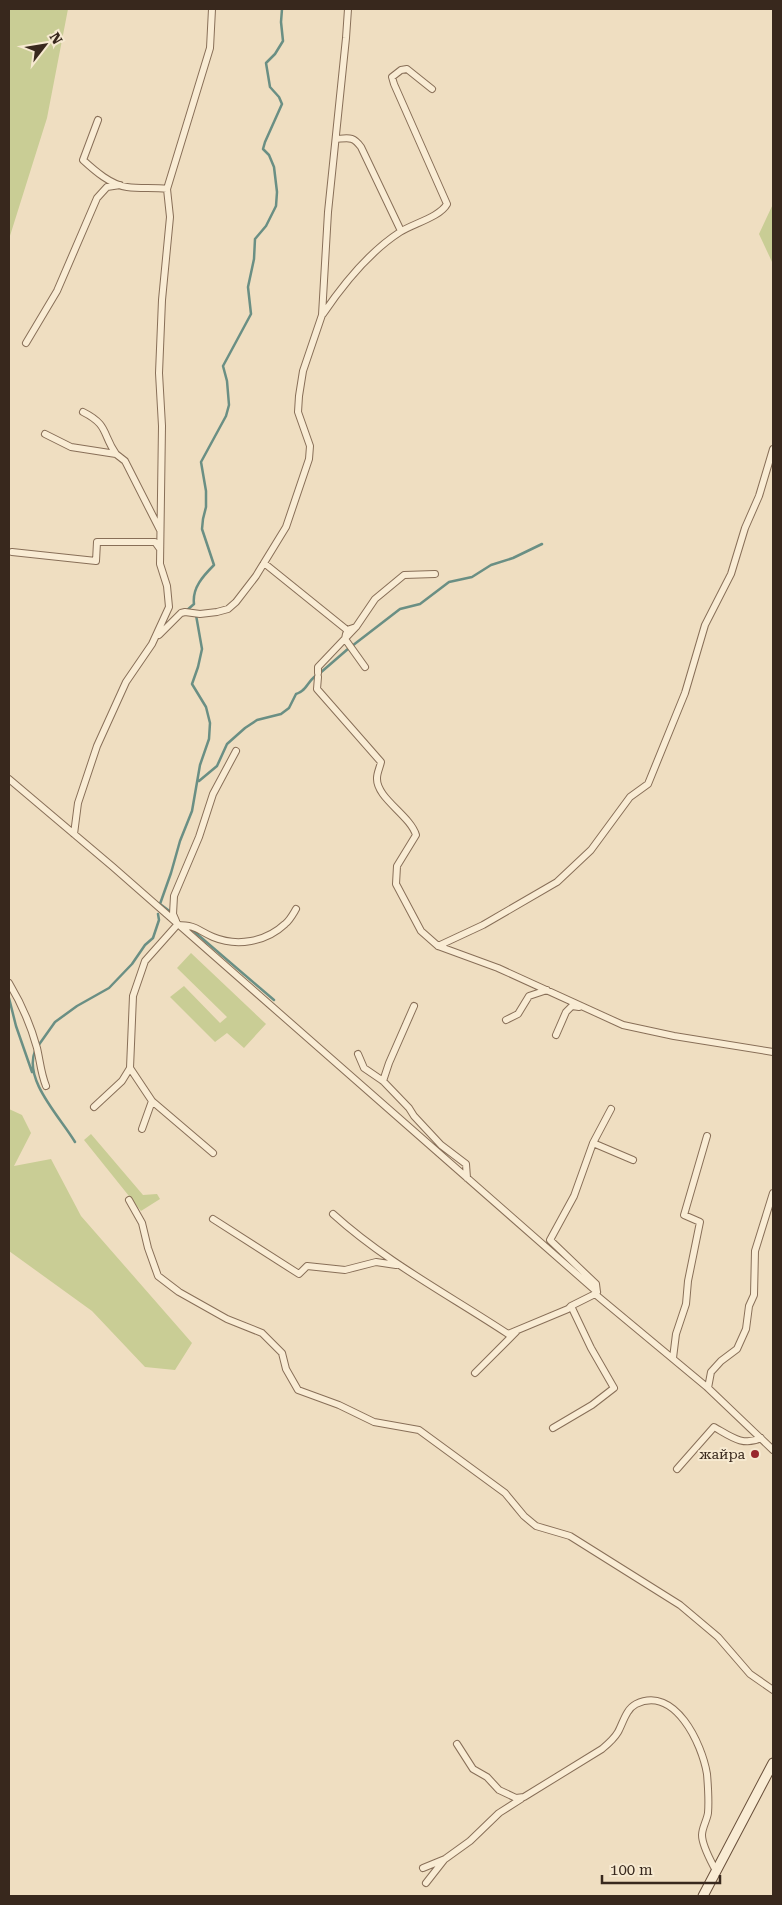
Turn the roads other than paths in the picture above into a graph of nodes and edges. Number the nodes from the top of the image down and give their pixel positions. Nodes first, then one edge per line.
1 (212, 9) edge
2 (348, 9) edge
3 (432, 89) dead end
4 (98, 120) dead end
5 (336, 139) junction
6 (120, 185) junction
7 (168, 190) junction
8 (401, 231) junction
9 (322, 315) junction
10 (26, 343) dead end
11 (83, 412) dead end
12 (45, 434) dead end
13 (773, 449) edge
14 (116, 454) junction
15 (161, 531) junction
16 (160, 548) junction
17 (12, 552) dead end
18 (264, 562) junction
19 (435, 574) dead end
20 (356, 627) junction
21 (347, 630) junction
22 (346, 639) junction
23 (152, 644) junction
24 (365, 667) dead end
25 (236, 751) dead end
26 (9, 779) edge
27 (74, 834) junction
28 (296, 909) dead end
29 (177, 925) junction
30 (438, 946) junction
31 (9, 983) edge
32 (547, 990) junction
33 (414, 1006) dead end
34 (585, 1008) junction
35 (506, 1020) dead end
36 (556, 1035) dead end
37 (773, 1052) edge
38 (358, 1054) dead end
39 (130, 1068) junction
40 (383, 1081) junction
41 (46, 1086) dead end
42 (152, 1101) junction
43 (94, 1107) dead end
44 (611, 1109) dead end
45 (142, 1129) dead end
46 (707, 1136) dead end
47 (593, 1143) junction
48 (213, 1153) dead end
49 (633, 1160) dead end
50 (466, 1178) junction
51 (773, 1193) edge
52 (129, 1200) dead end
53 (332, 1214) dead end
54 (213, 1219) dead end
55 (402, 1267) junction
56 (596, 1293) junction
57 (571, 1306) junction
58 (517, 1332) junction
59 (673, 1358) junction
60 (475, 1373) dead end
61 (708, 1388) junction
62 (553, 1428) dead end
63 (761, 1438) junction
64 (772, 1447) edge
65 (677, 1469) dead end
66 (773, 1690) edge
67 (458, 1744) dead end
68 (773, 1763) edge
69 (771, 1775) edge
70 (524, 1797) junction
71 (445, 1859) junction
72 (423, 1868) dead end
73 (716, 1870) junction
74 (426, 1883) dead end
75 (703, 1896) edge

1 - 7 street
2 - 5 street
3 - 8 street
4 - 6 street
5 - 8 street
5 - 9 street
6 - 7 street
6 - 10 street
7 - 15 street
8 - 9 street
9 - 18 street
11 - 14 street
12 - 14 street
13 - 30 street
14 - 15 street
15 - 16 street
16 - 17 street
16 - 23 street
18 - 21 street
18 - 23 street
19 - 20 street
20 - 21 street
20 - 22 street
21 - 22 street
22 - 24 street
22 - 30 street
23 - 27 street
25 - 29 street
26 - 27 street
27 - 29 street
28 - 29 street
29 - 39 street
29 - 50 street
30 - 32 street
31 - 41 street
32 - 34 street
32 - 35 street
33 - 40 street
34 - 36 street
34 - 37 street
38 - 40 street
39 - 42 street
39 - 43 street
40 - 50 street
42 - 45 street
42 - 48 street
44 - 47 street
46 - 59 street
47 - 49 street
47 - 56 street
50 - 56 street
51 - 61 street
52 - 66 street
53 - 55 street
54 - 55 street
55 - 58 street
56 - 57 street
56 - 59 street
57 - 58 street
57 - 62 street
58 - 60 street
59 - 61 street
61 - 63 street
63 - 64 street
63 - 65 street
67 - 70 street
68 - 69 main road
69 - 73 main road
70 - 71 street
70 - 73 street
71 - 72 street
71 - 74 street
73 - 75 main road

